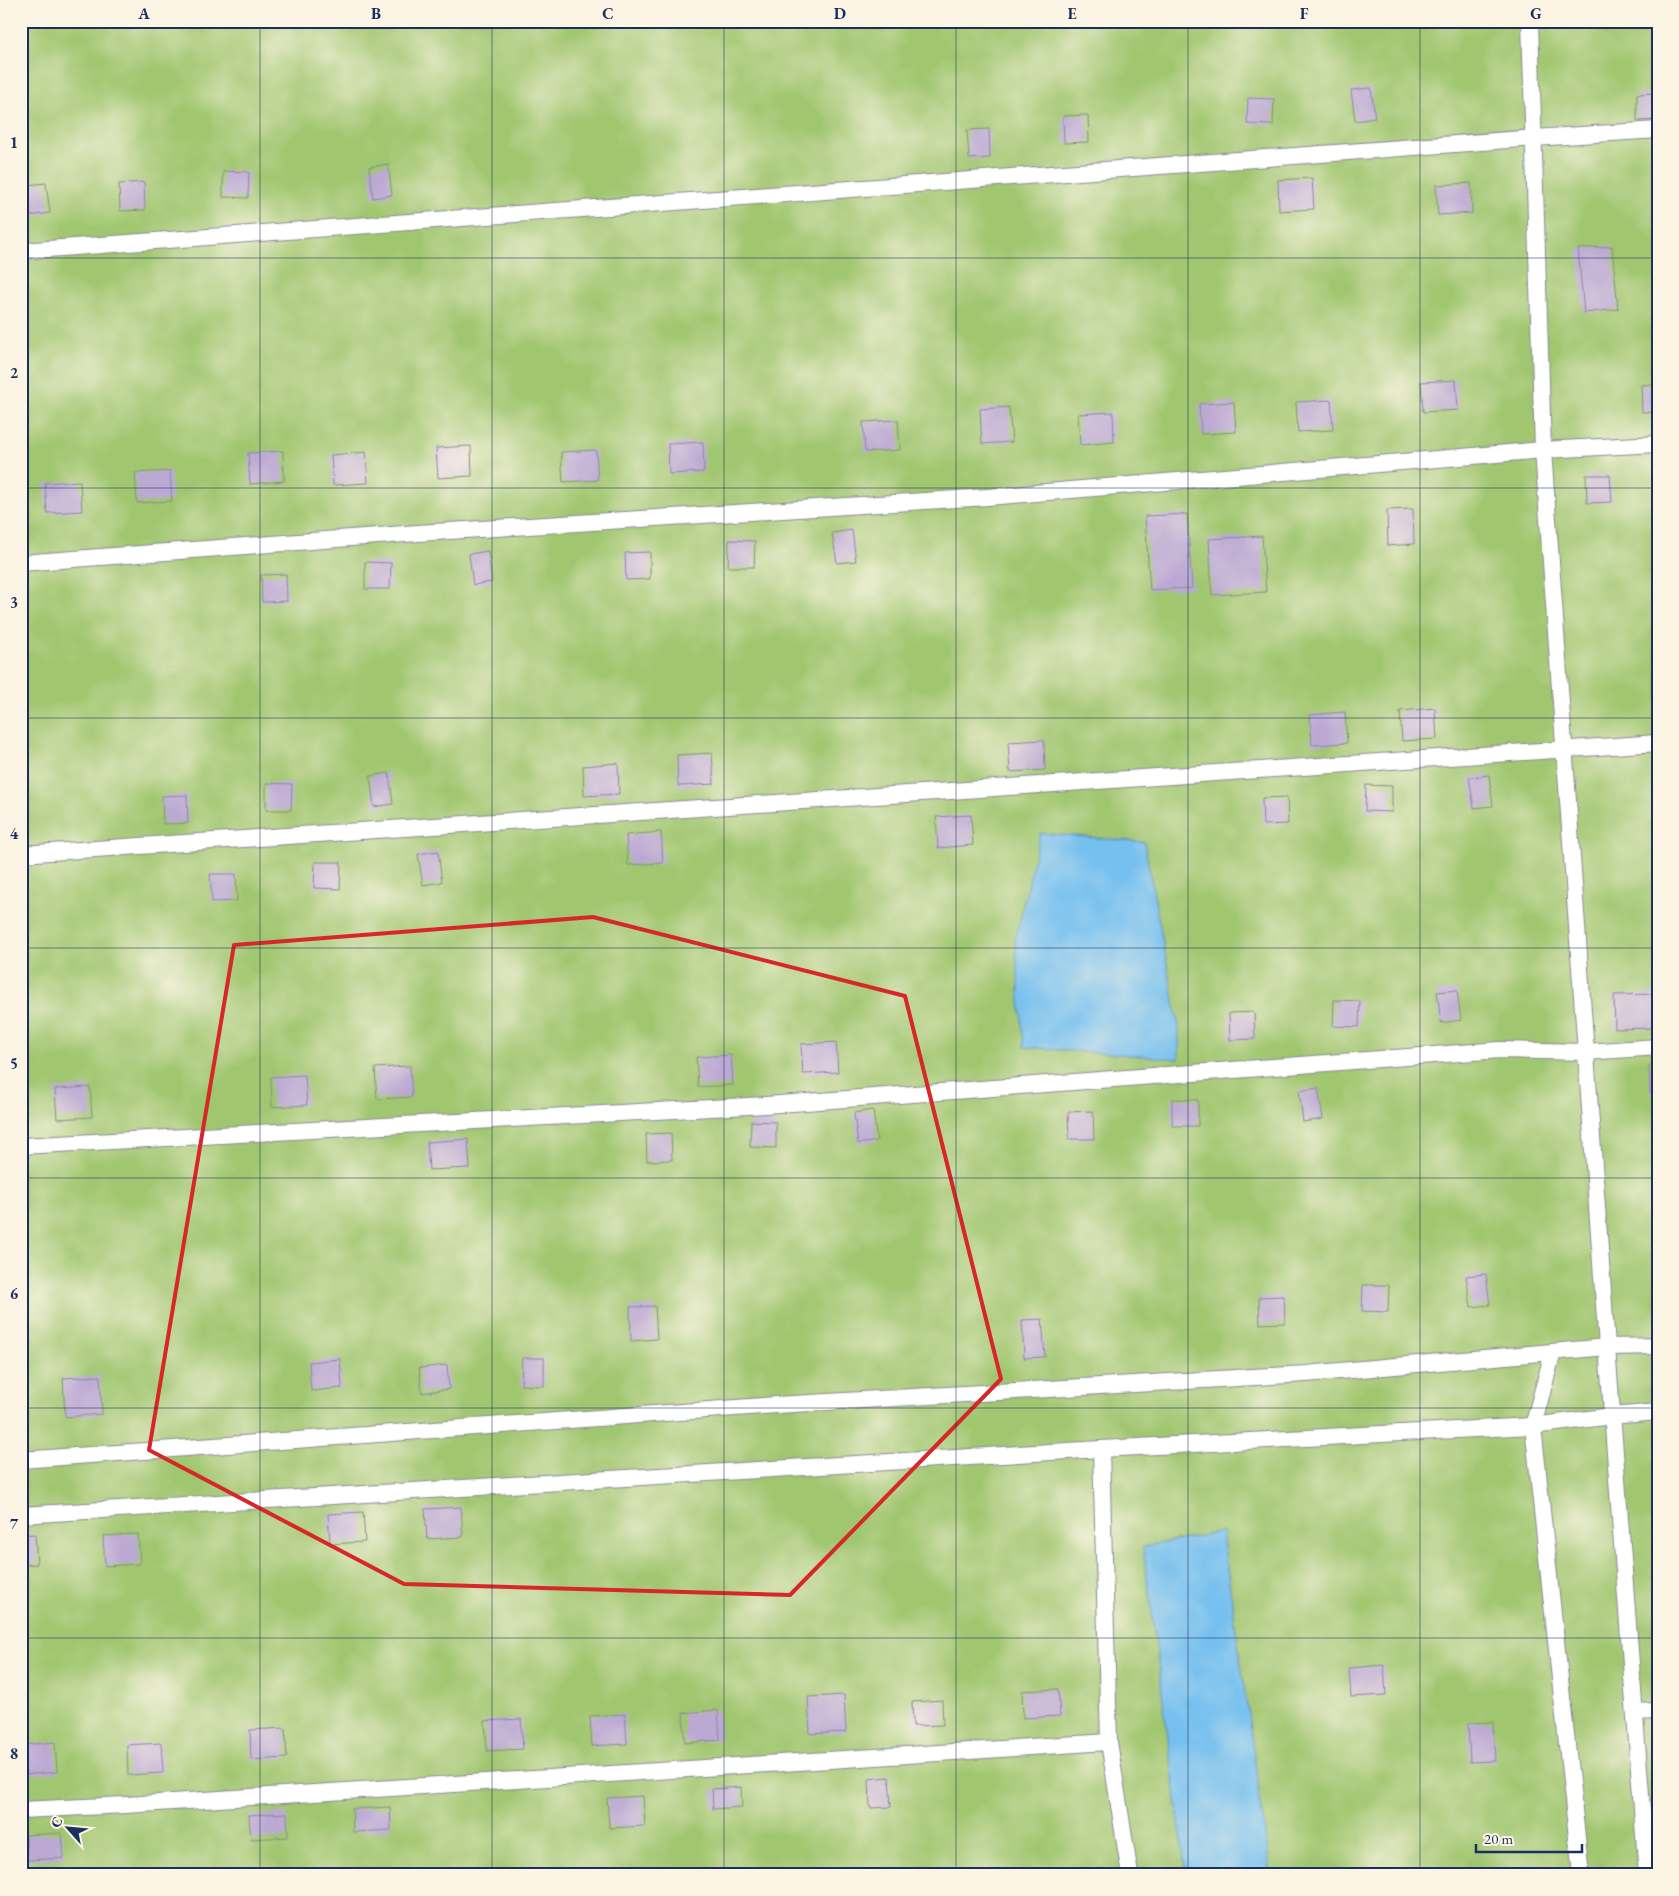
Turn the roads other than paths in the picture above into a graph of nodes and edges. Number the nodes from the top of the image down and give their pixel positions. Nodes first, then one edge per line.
1 (1530, 21) edge
2 (1658, 130) edge
3 (1534, 138) junction
4 (21, 252) edge
5 (1658, 444) edge
6 (1543, 450) junction
7 (21, 563) edge
8 (1658, 743) edge
9 (1564, 748) junction
10 (21, 854) edge
11 (1658, 1047) edge
12 (1586, 1052) junction
13 (21, 1146) edge
14 (1658, 1346) edge
15 (1607, 1347) junction
16 (1554, 1352) junction
17 (1658, 1412) edge
18 (1612, 1416) junction
19 (1533, 1426) junction
20 (1101, 1449) junction
21 (21, 1460) edge
22 (21, 1514) edge
23 (1658, 1711) edge
24 (1635, 1712) junction
25 (1109, 1742) junction
26 (21, 1810) edge
27 (1130, 1875) edge
28 (1581, 1875) edge
29 (1647, 1875) edge

1 - 3 lane
2 - 3 lane
3 - 4 lane
3 - 6 lane
5 - 6 lane
6 - 7 lane
6 - 9 lane
8 - 9 lane
9 - 10 lane
9 - 12 lane
11 - 12 lane
12 - 13 lane
12 - 15 lane
14 - 15 lane
15 - 16 lane
15 - 18 lane
16 - 19 lane
16 - 21 lane
17 - 18 lane
18 - 19 lane
18 - 24 lane
19 - 20 lane
19 - 28 lane
20 - 22 lane
20 - 25 lane
23 - 24 lane
24 - 29 lane
25 - 26 lane
25 - 27 lane

